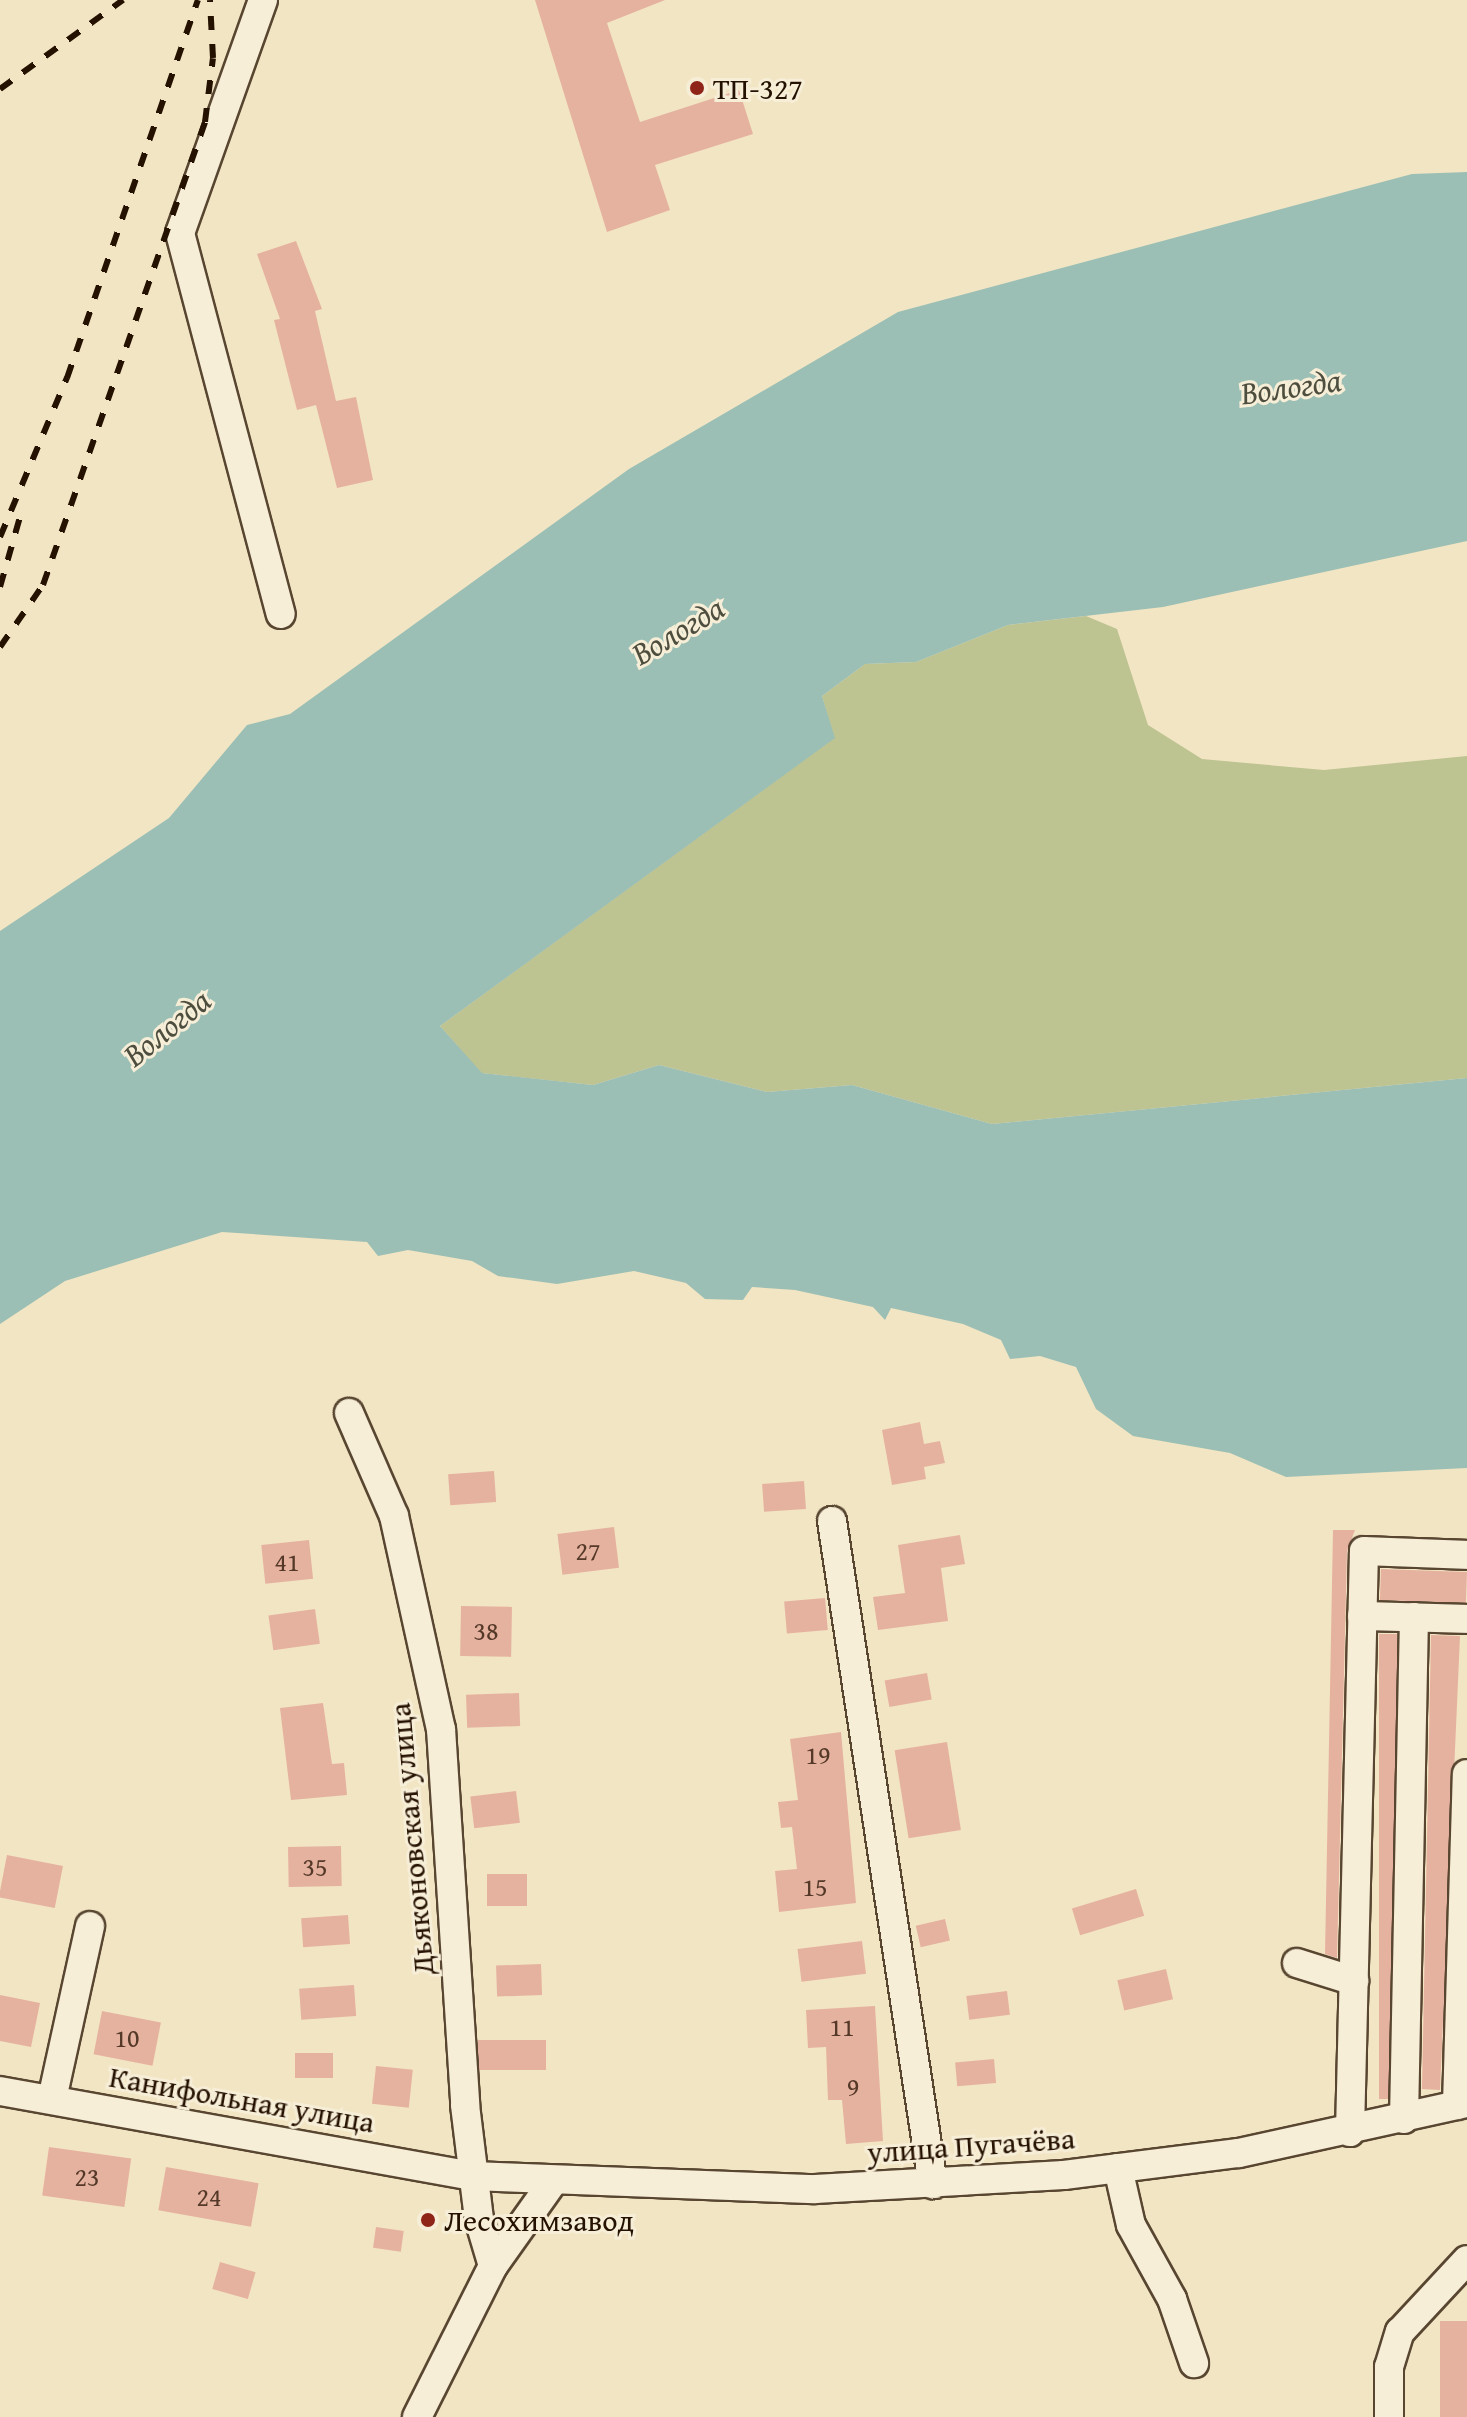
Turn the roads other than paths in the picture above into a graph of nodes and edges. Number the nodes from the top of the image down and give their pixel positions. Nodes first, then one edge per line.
1 (263, 0) edge
2 (281, 614) dead end
3 (349, 1413) dead end
4 (832, 1521) dead end
5 (1467, 1555) edge
6 (1362, 1616) junction
7 (1414, 1617) junction
8 (1467, 1619) edge
9 (1467, 1774) edge
10 (90, 1926) dead end
11 (1297, 1963) dead end
12 (1354, 1981) junction
13 (0, 2091) edge
14 (52, 2099) junction
15 (1462, 2104) edge
16 (1404, 2119) junction
17 (1350, 2132) junction
18 (1118, 2168) junction
19 (472, 2176) junction
20 (552, 2183) junction
21 (933, 2184) junction
22 (1467, 2260) edge
23 (493, 2266) junction
24 (1194, 2363) dead end
25 (417, 2417) edge
26 (1389, 2417) edge

1 - 2 street
3 - 19 street, Дьяконовская улица
4 - 21 street
5 - 6 street
6 - 7 street
6 - 12 street
7 - 8 street
7 - 16 street
9 - 15 street
10 - 14 street
11 - 12 street
12 - 17 street
13 - 14 street, Канифольная улица
14 - 19 street, Канифольная улица
15 - 16 street, улица Пугачёва
16 - 17 street, улица Пугачёва
17 - 18 street, улица Пугачёва
18 - 21 street, улица Пугачёва
18 - 24 street
19 - 20 street, улица Пугачёва
19 - 23 street, Дьяконовская улица
20 - 21 street, улица Пугачёва
20 - 23 street
22 - 26 street
23 - 25 street

